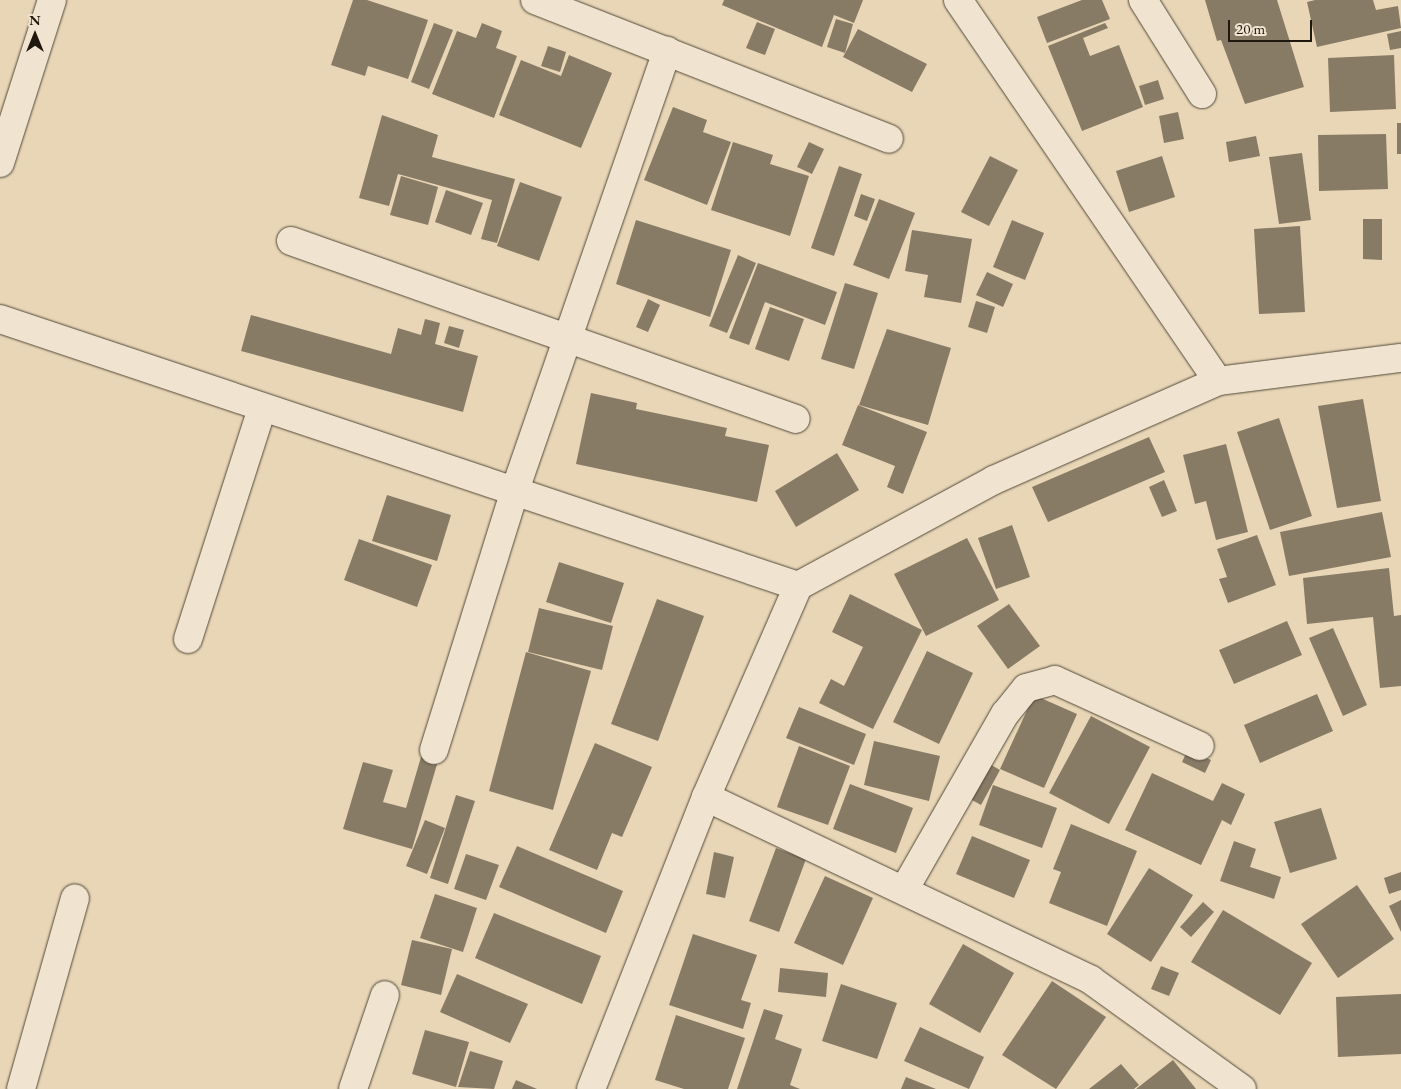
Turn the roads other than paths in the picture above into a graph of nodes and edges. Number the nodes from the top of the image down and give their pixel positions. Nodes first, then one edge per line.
1 (52, 0) edge
2 (535, 0) edge
3 (1143, 0) edge
4 (968, 2) edge
5 (667, 51) junction
6 (1202, 94) dead end
7 (889, 138) dead end
8 (0, 163) edge
9 (291, 241) dead end
10 (0, 319) edge
11 (567, 340) junction
12 (1401, 358) edge
13 (1218, 381) junction
14 (262, 408) junction
15 (796, 419) dead end
16 (514, 493) junction
17 (798, 586) junction
18 (188, 639) dead end
19 (1200, 746) dead end
20 (434, 750) dead end
21 (706, 797) junction
22 (904, 890) junction
23 (75, 898) dead end
24 (385, 995) dead end
25 (21, 1089) edge
26 (352, 1089) edge
27 (591, 1089) edge
28 (1242, 1089) edge

1 - 8 street
2 - 5 street
3 - 6 street
4 - 13 street
5 - 7 street
5 - 11 street
9 - 11 street
10 - 14 street
11 - 15 street
11 - 16 street
12 - 13 street
13 - 17 street
14 - 16 street
14 - 18 street
16 - 17 street
16 - 20 street
17 - 21 street
19 - 22 street
21 - 22 street
21 - 27 street
22 - 28 street
23 - 25 street
24 - 26 street

